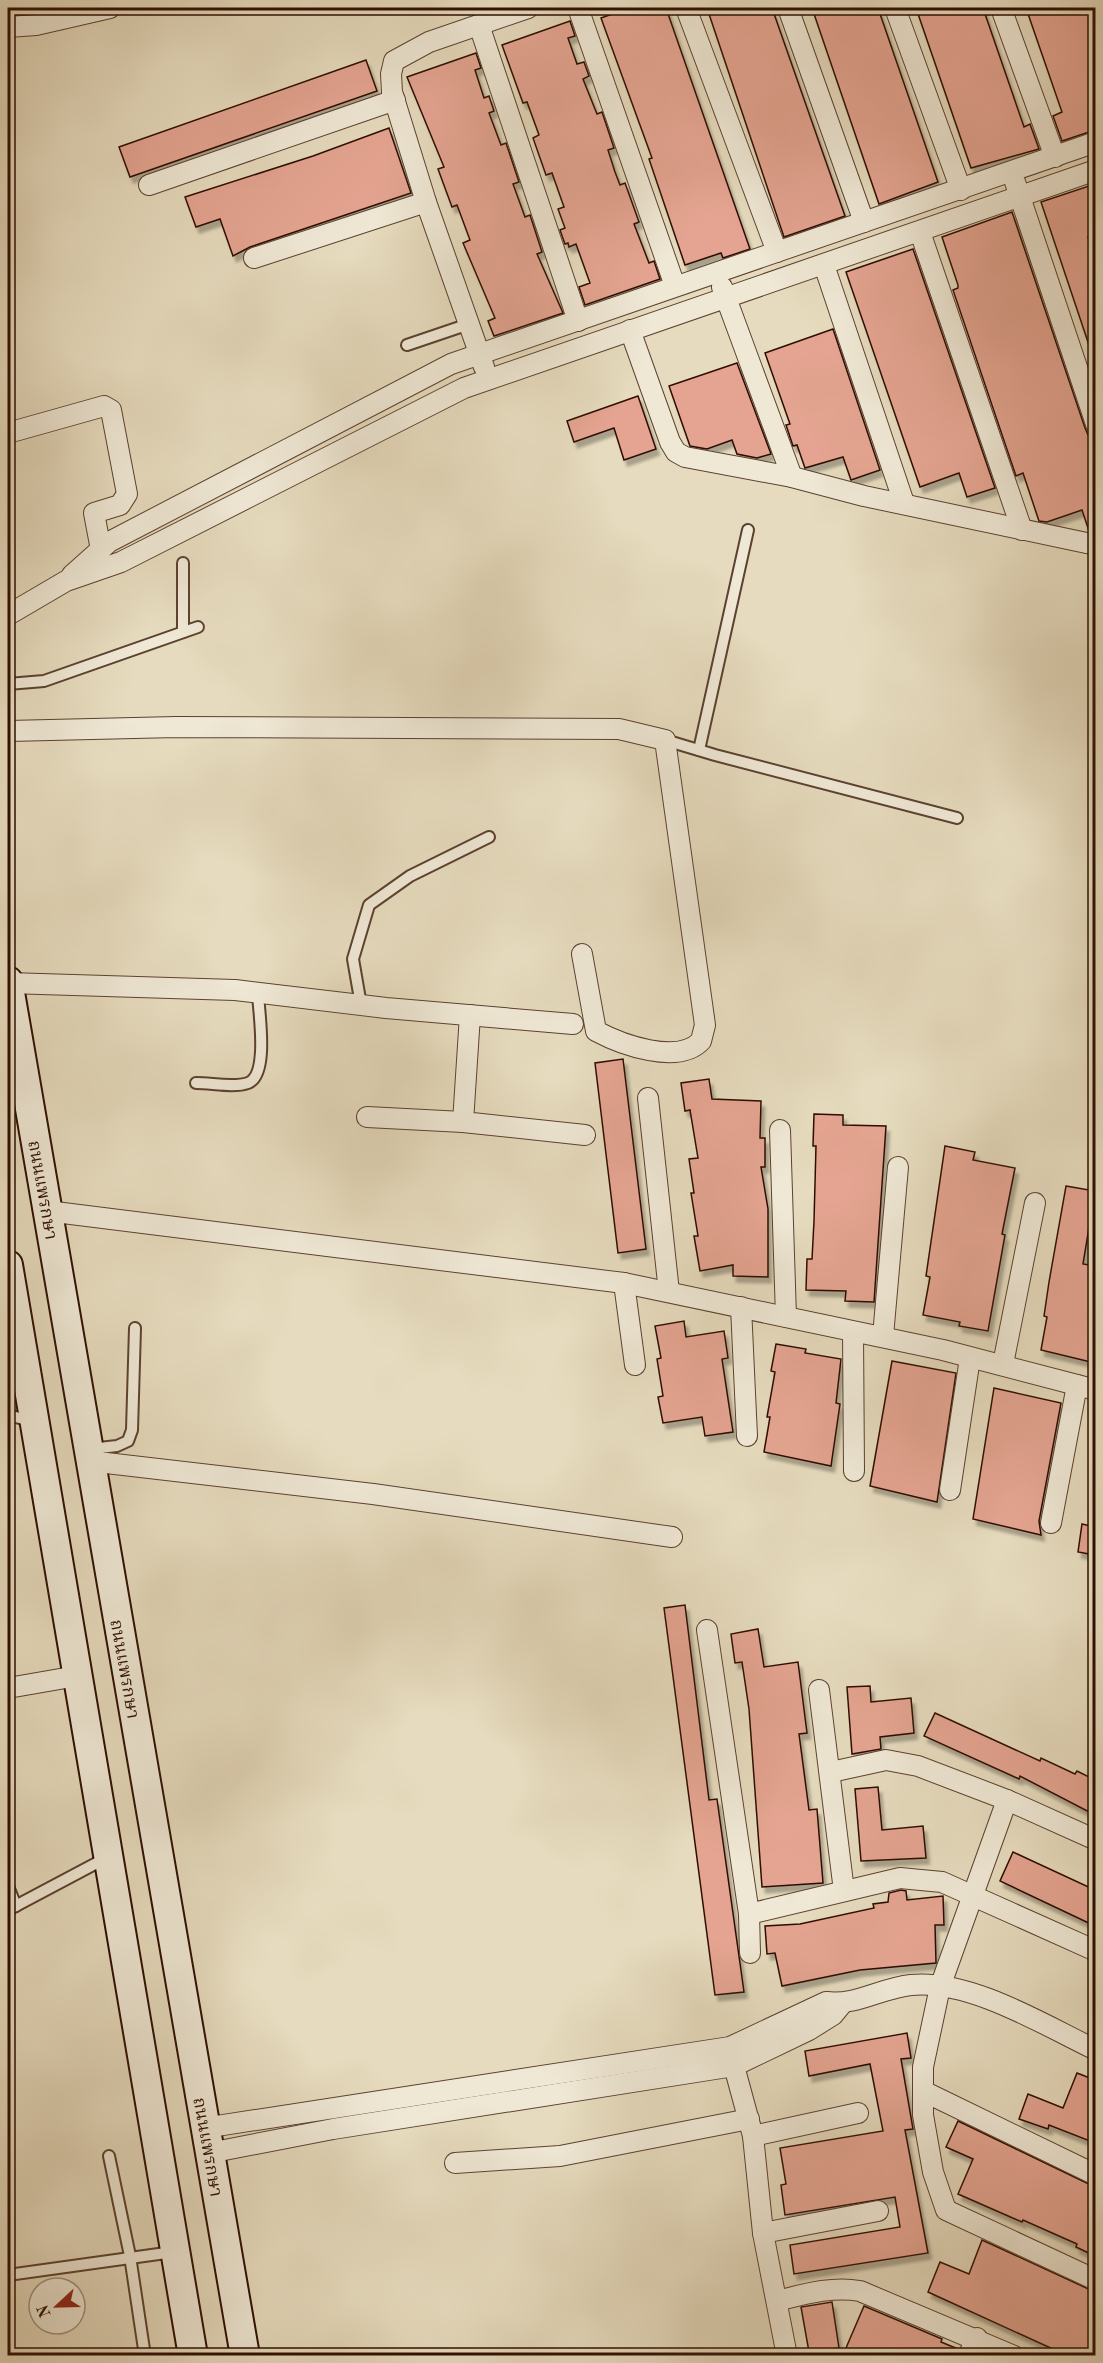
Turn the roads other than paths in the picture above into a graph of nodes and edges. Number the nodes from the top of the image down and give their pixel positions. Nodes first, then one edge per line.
1 (110, 8) edge
2 (528, 8) edge
3 (578, 8) edge
4 (686, 8) edge
5 (788, 8) edge
6 (895, 8) edge
7 (1001, 8) edge
8 (479, 25) junction
9 (10, 27) edge
10 (395, 100) junction
11 (1095, 142) edge
12 (1055, 157) junction
13 (1095, 170) edge
14 (1011, 171) junction
15 (149, 185) dead end
16 (961, 190) junction
17 (1019, 195) junction
18 (426, 202) junction
19 (864, 222) junction
20 (920, 232) junction
21 (777, 252) junction
22 (254, 258) dead end
23 (824, 265) junction
24 (717, 273) junction
25 (675, 286) junction
26 (726, 298) junction
27 (578, 321) junction
28 (469, 324) junction
29 (630, 330) junction
30 (407, 345) dead end
31 (480, 354) junction
32 (488, 380) junction
33 (1095, 424) edge
34 (15, 431) dead end
35 (298, 444) junction
36 (309, 466) junction
37 (792, 477) junction
38 (904, 503) junction
39 (748, 530) dead end
40 (1022, 530) junction
41 (1095, 545) edge
42 (101, 550) junction
43 (183, 563) dead end
44 (66, 581) junction
45 (8, 612) edge
46 (198, 627) dead end
47 (183, 632) junction
48 (8, 684) edge
49 (8, 731) edge
50 (665, 740) junction
51 (699, 750) junction
52 (957, 818) dead end
53 (489, 837) dead end
54 (582, 954) dead end
55 (8, 982) edge
56 (258, 994) junction
57 (361, 1005) junction
58 (470, 1016) junction
59 (573, 1024) dead end
60 (196, 1083) dead end
61 (648, 1098) dead end
62 (367, 1117) dead end
63 (464, 1122) junction
64 (780, 1130) dead end
65 (585, 1135) dead end
66 (898, 1167) dead end
67 (1035, 1203) dead end
68 (47, 1211) junction
69 (8, 1265) edge
70 (624, 1283) junction
71 (669, 1292) junction
72 (741, 1307) junction
73 (786, 1317) junction
74 (135, 1328) dead end
75 (853, 1333) junction
76 (883, 1336) junction
77 (969, 1358) junction
78 (1003, 1364) junction
79 (635, 1365) dead end
80 (1086, 1388) edge
81 (21, 1418) edge
82 (747, 1436) dead end
83 (88, 1455) junction
84 (854, 1471) dead end
85 (950, 1490) dead end
86 (1051, 1522) dead end
87 (672, 1537) dead end
88 (707, 1630) dead end
89 (77, 1676) junction
90 (8, 1688) edge
91 (819, 1690) dead end
92 (831, 1772) junction
93 (1007, 1800) junction
94 (1095, 1840) edge
95 (108, 1857) junction
96 (8, 1886) edge
97 (844, 1891) junction
98 (972, 1896) junction
99 (12, 1908) edge
100 (749, 1914) junction
101 (1095, 1951) edge
102 (750, 1953) dead end
103 (940, 1987) junction
104 (1095, 2050) edge
105 (732, 2057) junction
106 (923, 2091) junction
107 (858, 2112) dead end
108 (751, 2128) junction
109 (206, 2141) junction
110 (109, 2156) dead end
111 (455, 2163) dead end
112 (1095, 2175) edge
113 (878, 2211) dead end
114 (763, 2233) junction
115 (174, 2252) junction
116 (130, 2256) junction
117 (8, 2275) edge
118 (1095, 2280) edge
119 (777, 2301) junction
120 (972, 2347) edge
121 (145, 2355) edge
122 (193, 2355) edge
123 (245, 2355) edge
124 (787, 2355) edge
125 (1014, 2355) edge

1 - 9 street
2 - 8 street
3 - 25 street
4 - 21 street
5 - 19 street
6 - 16 street
7 - 12 street
8 - 10 street
8 - 27 street
10 - 15 street
10 - 18 street
11 - 12 street
12 - 14 street
13 - 17 street
14 - 16 street
14 - 17 street
16 - 19 street
17 - 20 street
17 - 33 street
18 - 22 street
18 - 28 street
19 - 21 street
20 - 23 street
20 - 40 street
21 - 24 street
23 - 26 street
23 - 38 street
24 - 25 street
24 - 26 street
25 - 27 street
26 - 29 street
26 - 37 street
27 - 31 street
28 - 30 lane
28 - 31 street
29 - 32 street
29 - 37 street
31 - 32 street
31 - 35 street
32 - 36 street
34 - 42 street
35 - 36 street
35 - 42 street
36 - 44 street
37 - 38 street
38 - 40 street
39 - 51 lane
40 - 41 street
42 - 44 street
43 - 47 lane
44 - 45 street
46 - 47 lane
47 - 48 lane
49 - 50 street
50 - 51 lane
50 - 54 street
51 - 52 lane
53 - 57 lane
55 - 56 street
55 - 68 main road, ถนนแพรกษา
56 - 57 street
56 - 60 lane
57 - 58 street
58 - 59 street
58 - 63 street
61 - 71 street
62 - 63 street
63 - 65 street
64 - 73 street
66 - 76 street
67 - 78 street
68 - 70 street
68 - 83 main road, ถนนแพรกษา
69 - 81 main road
70 - 71 street
70 - 79 street
71 - 72 street
72 - 73 street
72 - 82 street
73 - 75 street
74 - 83 lane
75 - 76 street
75 - 84 street
76 - 77 street
77 - 78 street
77 - 85 street
78 - 80 street
80 - 86 street
81 - 89 main road
83 - 87 street
83 - 109 main road, ถนนแพรกษา
88 - 100 street
89 - 90 street
89 - 95 main road
91 - 92 street
92 - 93 street
92 - 97 street
93 - 94 street
93 - 98 street
95 - 99 lane
95 - 115 main road
96 - 99 lane
97 - 98 street
97 - 100 street
98 - 101 street
98 - 103 street
100 - 102 street
103 - 104 street
103 - 105 street
103 - 106 street
105 - 108 street
105 - 109 street
106 - 112 street
106 - 118 street
107 - 108 street
108 - 111 street
108 - 114 street
109 - 123 main road, ถนนแพรกษา
110 - 116 lane
113 - 114 street
114 - 119 street
115 - 116 lane
115 - 122 main road
116 - 117 lane
116 - 121 lane
119 - 120 street
119 - 124 street
120 - 125 street

